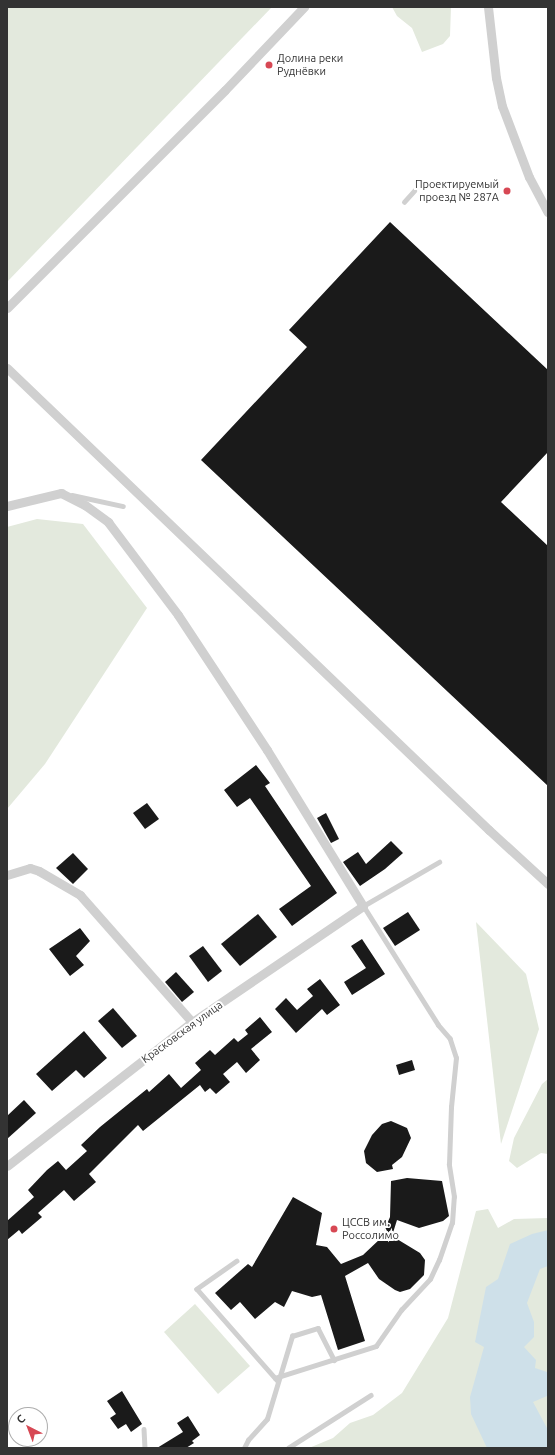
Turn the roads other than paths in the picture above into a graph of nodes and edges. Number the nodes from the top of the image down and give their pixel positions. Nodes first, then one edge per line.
1 (304, 7) edge
2 (488, 7) edge
3 (414, 191) dead end
4 (404, 202) dead end
5 (548, 212) edge
6 (7, 308) edge
7 (7, 368) edge
8 (61, 493) junction
9 (7, 506) edge
10 (123, 506) dead end
11 (439, 862) dead end
12 (7, 875) edge
13 (548, 884) edge
14 (363, 906) junction
15 (192, 1022) junction
16 (7, 1166) edge
17 (237, 1261) dead end
18 (334, 1360) junction
19 (278, 1379) junction
20 (371, 1395) dead end
21 (144, 1429) dead end
22 (145, 1448) edge
23 (244, 1448) edge
24 (288, 1448) edge

1 - 6 street
2 - 5 street
3 - 4 lane
7 - 13 street
8 - 9 street
8 - 10 lane
8 - 14 street
11 - 14 lane
12 - 15 street
14 - 15 street, Красковская улица
14 - 18 lane
15 - 16 street, Красковская улица
17 - 19 lane
18 - 19 lane
18 - 19 lane
19 - 23 lane
20 - 24 lane
21 - 22 lane

